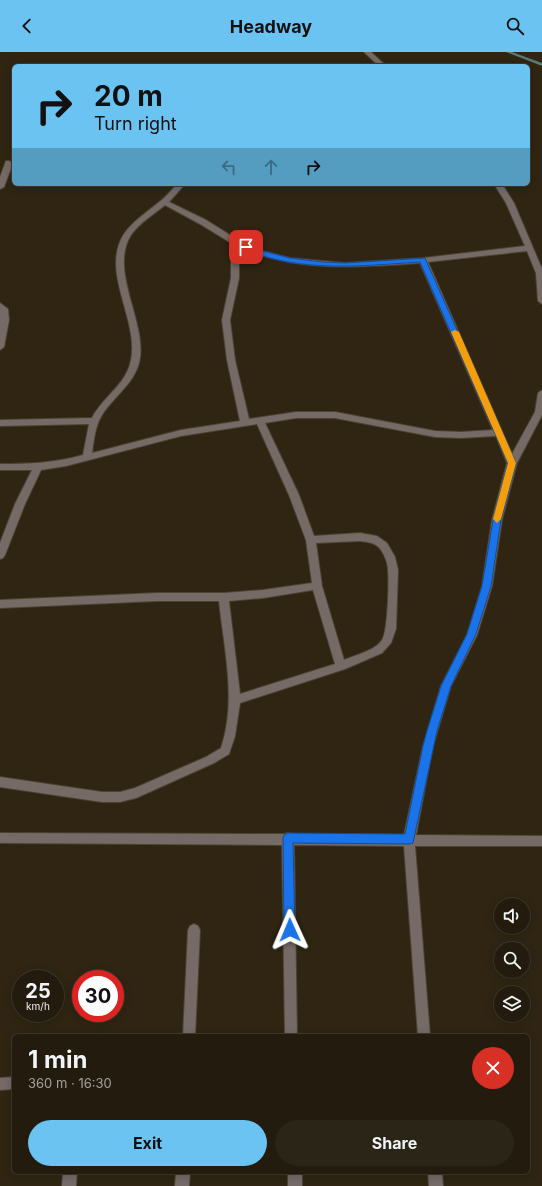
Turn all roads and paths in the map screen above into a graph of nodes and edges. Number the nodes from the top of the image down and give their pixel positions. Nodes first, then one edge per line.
1 (368, 52) edge
2 (381, 64) edge
3 (11, 163) edge
4 (0, 164) edge
5 (179, 186) edge
6 (499, 186) edge
7 (0, 187) edge
8 (164, 202) junction
9 (235, 242) junction
10 (530, 248) junction
11 (423, 260) junction
12 (542, 301) edge
13 (0, 306) edge
14 (0, 347) edge
15 (542, 393) edge
16 (540, 412) edge
17 (259, 420) junction
18 (95, 421) junction
19 (245, 422) junction
20 (0, 423) edge
21 (500, 433) junction
22 (87, 458) junction
23 (512, 463) junction
24 (0, 466) edge
25 (38, 467) junction
26 (311, 540) junction
27 (2, 545) edge
28 (0, 555) edge
29 (317, 586) junction
30 (224, 597) junction
31 (0, 604) edge
32 (341, 666) junction
33 (235, 700) junction
34 (0, 782) edge
35 (0, 838) edge
36 (288, 838) junction
37 (409, 839) junction
38 (542, 840) edge
39 (194, 930) dead end
40 (189, 1034) edge
41 (291, 1034) edge
42 (424, 1034) edge
43 (12, 1083) edge
44 (0, 1084) edge
45 (70, 1174) edge
46 (183, 1174) edge
47 (295, 1174) edge
48 (435, 1174) edge
49 (69, 1186) edge
50 (182, 1186) edge
51 (295, 1186) edge
52 (436, 1186) edge

1 - 2 street
3 - 4 street
3 - 7 street
5 - 8 street
6 - 10 street
8 - 9 street
8 - 18 street
9 - 11 street
9 - 19 street
10 - 11 street
10 - 12 street
11 - 21 street
13 - 14 street
15 - 16 street
16 - 23 street
17 - 19 street
17 - 21 street
17 - 26 street
18 - 20 street
18 - 22 street
19 - 22 street
21 - 23 street
22 - 25 street
23 - 37 street
24 - 25 street
25 - 27 street
26 - 29 street
26 - 32 street
27 - 28 street
29 - 30 street
29 - 32 street
30 - 31 street
30 - 33 street
32 - 33 street
33 - 34 street
35 - 36 street
36 - 37 street
36 - 41 street
37 - 38 street
37 - 42 street
39 - 40 street
43 - 44 street
45 - 49 street
46 - 50 street
47 - 51 street
48 - 52 street

